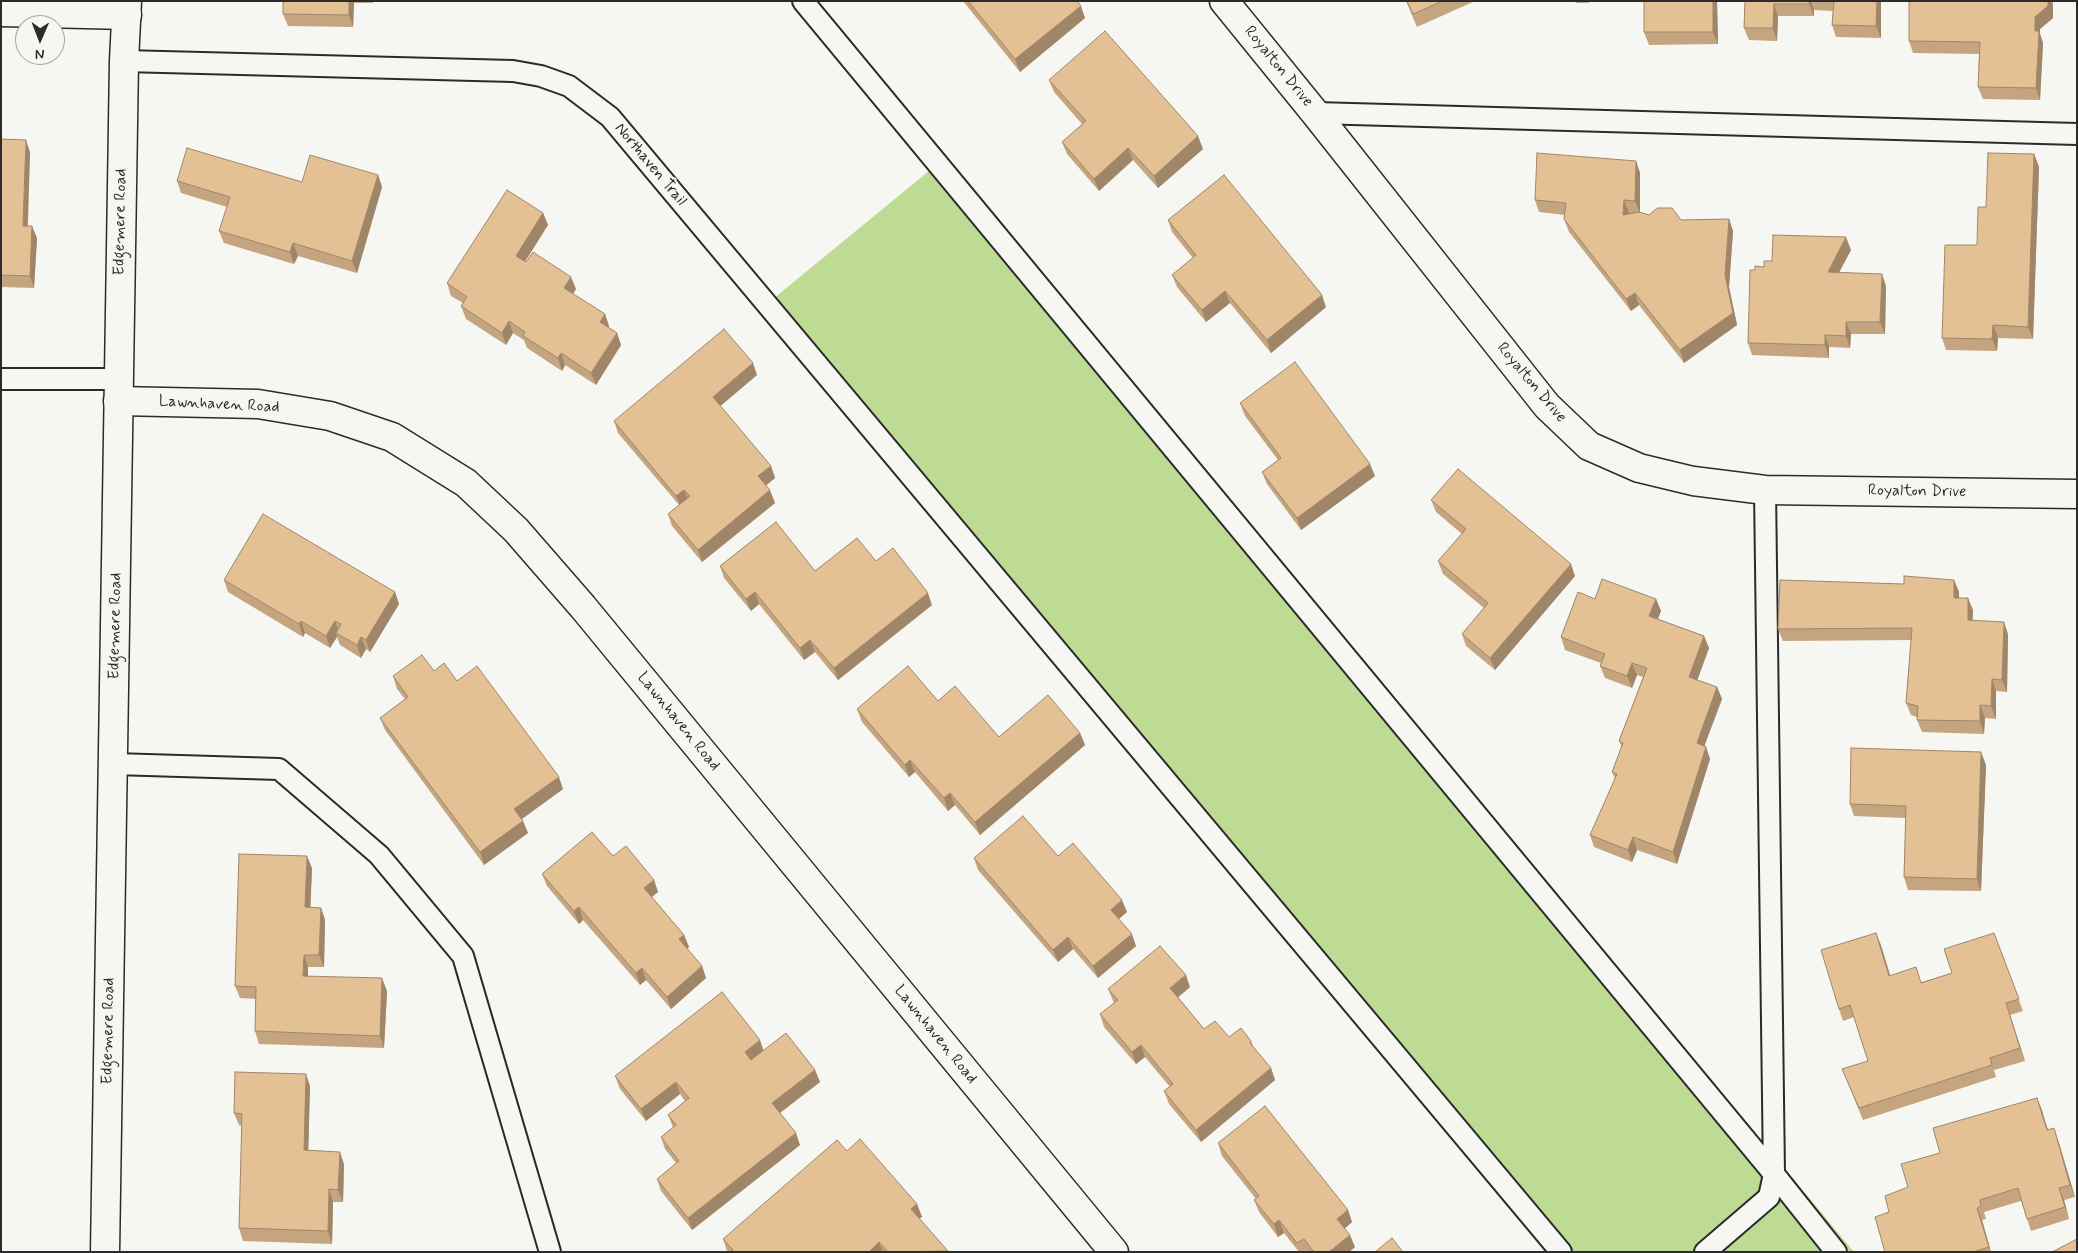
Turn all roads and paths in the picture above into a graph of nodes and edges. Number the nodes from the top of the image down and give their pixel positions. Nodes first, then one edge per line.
1 (803, 1) edge
2 (1224, 1) edge
3 (127, 8) edge
4 (1, 12) edge
5 (124, 61) junction
6 (1315, 112) junction
7 (2077, 134) edge
8 (1, 379) edge
9 (118, 390) junction
10 (1764, 490) junction
11 (2077, 494) edge
12 (114, 764) junction
13 (1774, 1174) junction
14 (105, 1252) edge
15 (550, 1252) edge
16 (1114, 1252) edge
17 (1561, 1252) edge
18 (1705, 1252) edge
19 (1836, 1252) edge

1 - 13 lane
2 - 6 street, Royalton Drive
3 - 4 street
3 - 5 street, Edgemere Road
5 - 9 street, Edgemere Road
5 - 17 lane, Northaven Trail
6 - 7 lane
6 - 10 street, Royalton Drive
8 - 9 lane
9 - 12 street, Edgemere Road
9 - 16 street, Lawnhaven Road
10 - 11 street, Royalton Drive
10 - 13 lane
12 - 14 street, Edgemere Road
12 - 15 lane
13 - 18 lane
13 - 19 lane

